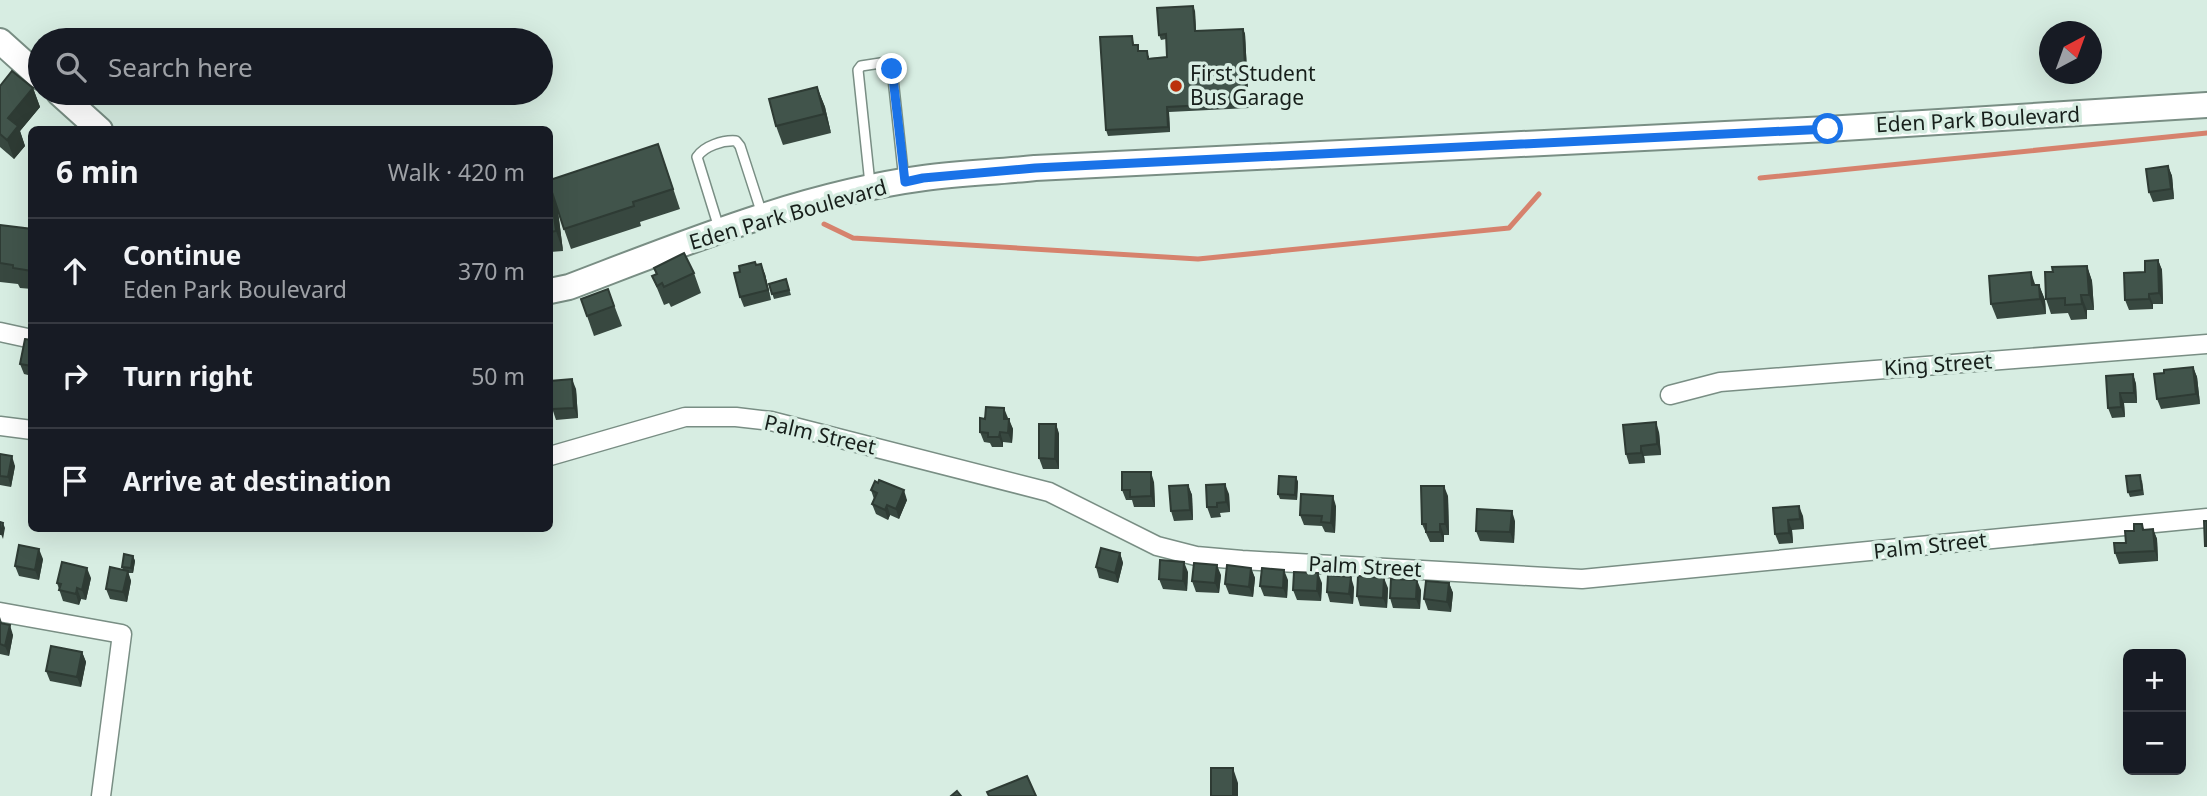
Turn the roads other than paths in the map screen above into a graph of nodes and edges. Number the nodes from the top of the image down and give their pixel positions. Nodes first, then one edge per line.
1 (2, 48) edge
2 (28, 67) edge
3 (72, 105) edge
4 (2207, 105) edge
5 (96, 126) edge
6 (905, 182) junction
7 (870, 189) junction
8 (763, 217) junction
9 (720, 230) junction
10 (553, 290) edge
11 (0, 332) edge
12 (28, 338) edge
13 (2207, 344) edge
14 (1670, 395) dead end
15 (0, 426) edge
16 (28, 430) edge
17 (553, 455) edge
18 (2207, 518) edge
19 (0, 612) edge
20 (101, 796) edge

1 - 2 main road
3 - 5 main road
4 - 6 main road, Eden Park Boulevard
6 - 7 main road, Eden Park Boulevard
6 - 7 lane
7 - 8 main road, Eden Park Boulevard
8 - 9 main road, Eden Park Boulevard
8 - 9 lane
9 - 10 main road, Eden Park Boulevard
11 - 12 street
13 - 14 street, King Street
15 - 16 street
17 - 18 street, Palm Street
19 - 20 street

